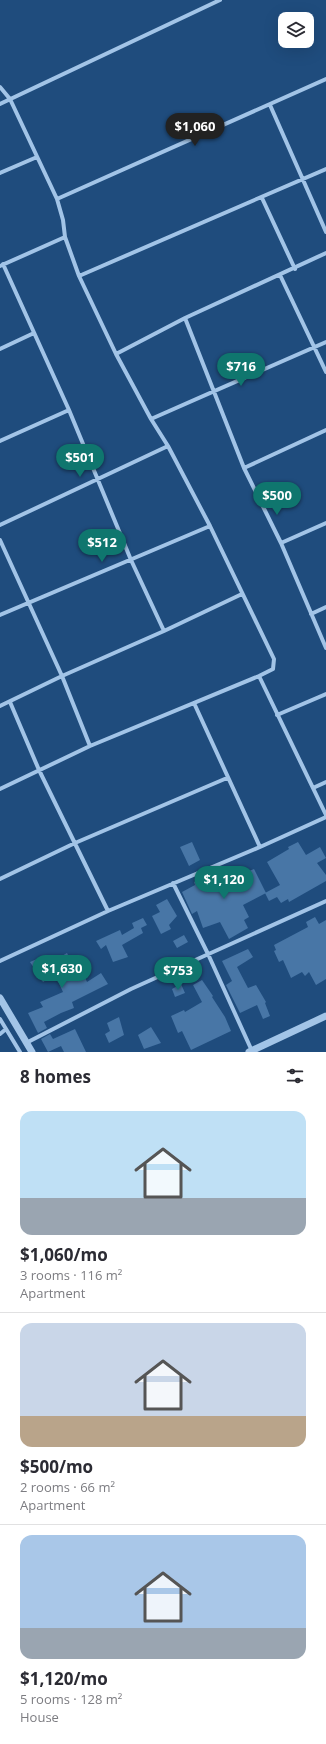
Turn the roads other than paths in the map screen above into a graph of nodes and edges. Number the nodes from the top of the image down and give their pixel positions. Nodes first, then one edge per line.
1 (220, 0) edge
2 (326, 79) edge
3 (0, 87) edge
4 (10, 99) junction
5 (0, 104) edge
6 (270, 104) junction
7 (37, 157) junction
8 (326, 169) edge
9 (0, 173) edge
10 (303, 180) junction
11 (262, 198) junction
12 (57, 200) junction
13 (326, 232) edge
14 (65, 237) junction
15 (326, 253) edge
16 (2, 265) edge
17 (295, 269) junction
18 (280, 275) junction
19 (79, 276) junction
20 (185, 318) junction
21 (34, 333) junction
22 (326, 342) edge
23 (314, 347) junction
24 (0, 349) edge
25 (116, 354) junction
26 (326, 372) edge
27 (214, 391) junction
28 (69, 410) junction
29 (151, 419) junction
30 (326, 430) edge
31 (0, 441) edge
32 (168, 446) junction
33 (244, 468) junction
34 (97, 479) junction
35 (326, 523) edge
36 (0, 525) edge
37 (210, 526) junction
38 (0, 540) edge
39 (281, 543) junction
40 (131, 560) junction
41 (242, 594) junction
42 (28, 602) junction
43 (326, 608) edge
44 (311, 614) junction
45 (0, 615) edge
46 (164, 631) junction
47 (326, 648) edge
48 (62, 676) junction
49 (259, 676) junction
50 (326, 694) edge
51 (10, 702) junction
52 (194, 703) junction
53 (0, 706) edge
54 (277, 715) junction
55 (90, 746) junction
56 (39, 770) junction
57 (227, 778) junction
58 (326, 782) edge
59 (313, 788) junction
60 (0, 789) edge
61 (326, 816) edge
62 (75, 843) junction
63 (260, 847) junction
64 (0, 879) edge
65 (173, 883) junction
66 (326, 901) edge
67 (108, 911) junction
68 (208, 954) junction
69 (0, 961) edge
70 (0, 998) edge
71 (326, 1016) edge
72 (0, 1019) edge
73 (6, 1029) junction
74 (0, 1034) edge
75 (26, 1043) junction
76 (20, 1052) edge
77 (32, 1052) edge
78 (251, 1052) edge

1 - 4 street
2 - 6 street
3 - 4 street
4 - 5 street
4 - 7 street
6 - 10 street
6 - 12 street
7 - 9 street
7 - 12 street
8 - 10 street
10 - 11 street
10 - 13 street
11 - 17 street
11 - 19 street
12 - 14 street
14 - 16 street
14 - 19 street
15 - 17 street
16 - 21 street
17 - 18 street
18 - 20 street
18 - 23 street
19 - 25 street
20 - 25 street
20 - 27 street
21 - 24 street
21 - 28 street
22 - 23 street
23 - 26 street
23 - 27 street
25 - 29 street
27 - 29 street
27 - 33 street
28 - 31 street
28 - 34 street
29 - 32 street
30 - 33 street
32 - 34 street
32 - 37 street
33 - 39 street
34 - 36 street
34 - 40 street
35 - 39 street
37 - 40 street
37 - 41 street
38 - 42 street
39 - 44 street
40 - 42 street
40 - 46 street
41 - 46 street
41 - 49 street
42 - 45 street
42 - 48 street
43 - 44 street
44 - 47 street
46 - 48 street
48 - 51 street
48 - 55 street
49 - 52 street
49 - 54 street
50 - 54 street
51 - 53 street
51 - 56 street
52 - 55 street
52 - 57 street
54 - 59 street
55 - 56 street
56 - 60 street
56 - 62 street
57 - 62 street
57 - 63 street
58 - 59 street
59 - 61 street
61 - 63 street
62 - 64 street
62 - 67 street
63 - 65 street
65 - 67 street
65 - 68 street
66 - 68 street
67 - 69 street
68 - 75 street
68 - 78 street
70 - 75 street
71 - 78 street
72 - 73 street
73 - 74 street
73 - 76 street
75 - 77 street

